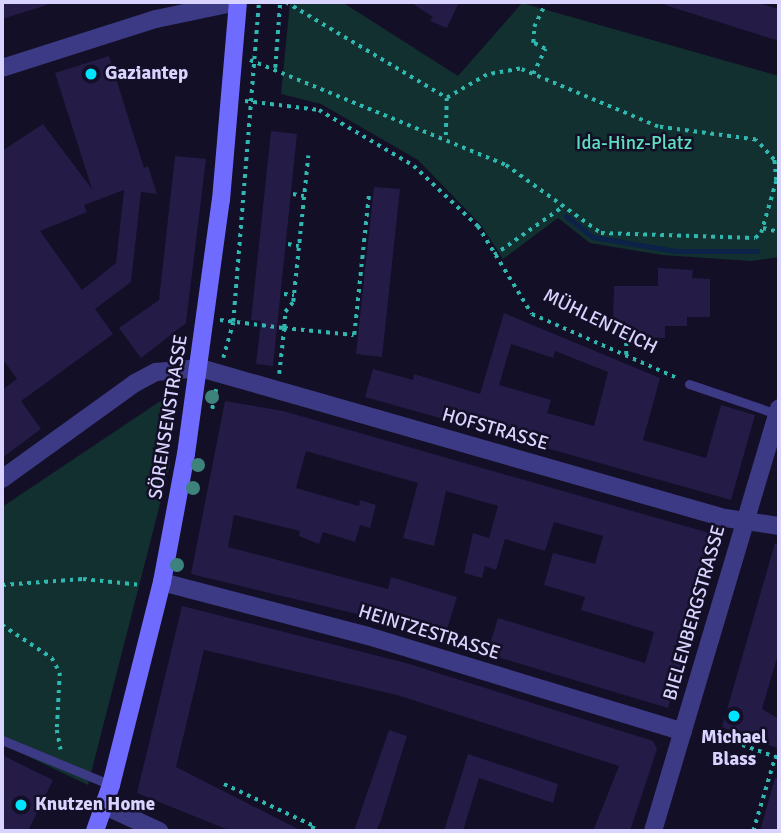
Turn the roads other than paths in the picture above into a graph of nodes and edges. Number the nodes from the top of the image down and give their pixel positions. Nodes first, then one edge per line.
1 (238, 2) edge
2 (2, 68) edge
3 (200, 368) junction
4 (689, 384) road end
5 (778, 411) edge
6 (2, 479) edge
7 (744, 520) junction
8 (779, 526) edge
9 (162, 582) junction
10 (684, 729) junction
11 (2, 740) edge
12 (111, 785) junction
13 (106, 806) junction
14 (95, 831) edge
15 (159, 831) edge
16 (653, 831) edge

1 - 2 street
1 - 3 main road, SÖRENSENSTRASSE
3 - 6 street
3 - 7 street, HOFSTRASSE
3 - 9 main road, SÖRENSENSTRASSE
4 - 5 lane
5 - 7 street, BIELENBERGSTRASSE
7 - 8 street, HOFSTRASSE
7 - 10 street, BIELENBERGSTRASSE
9 - 10 street, HEINTZESTRASSE
9 - 12 main road, SÖRENSENSTRASSE
10 - 16 street, BIELENBERGSTRASSE
11 - 12 lane
12 - 13 main road, SÖRENSENSTRASSE
13 - 14 main road, SÖRENSENSTRASSE
13 - 15 street

